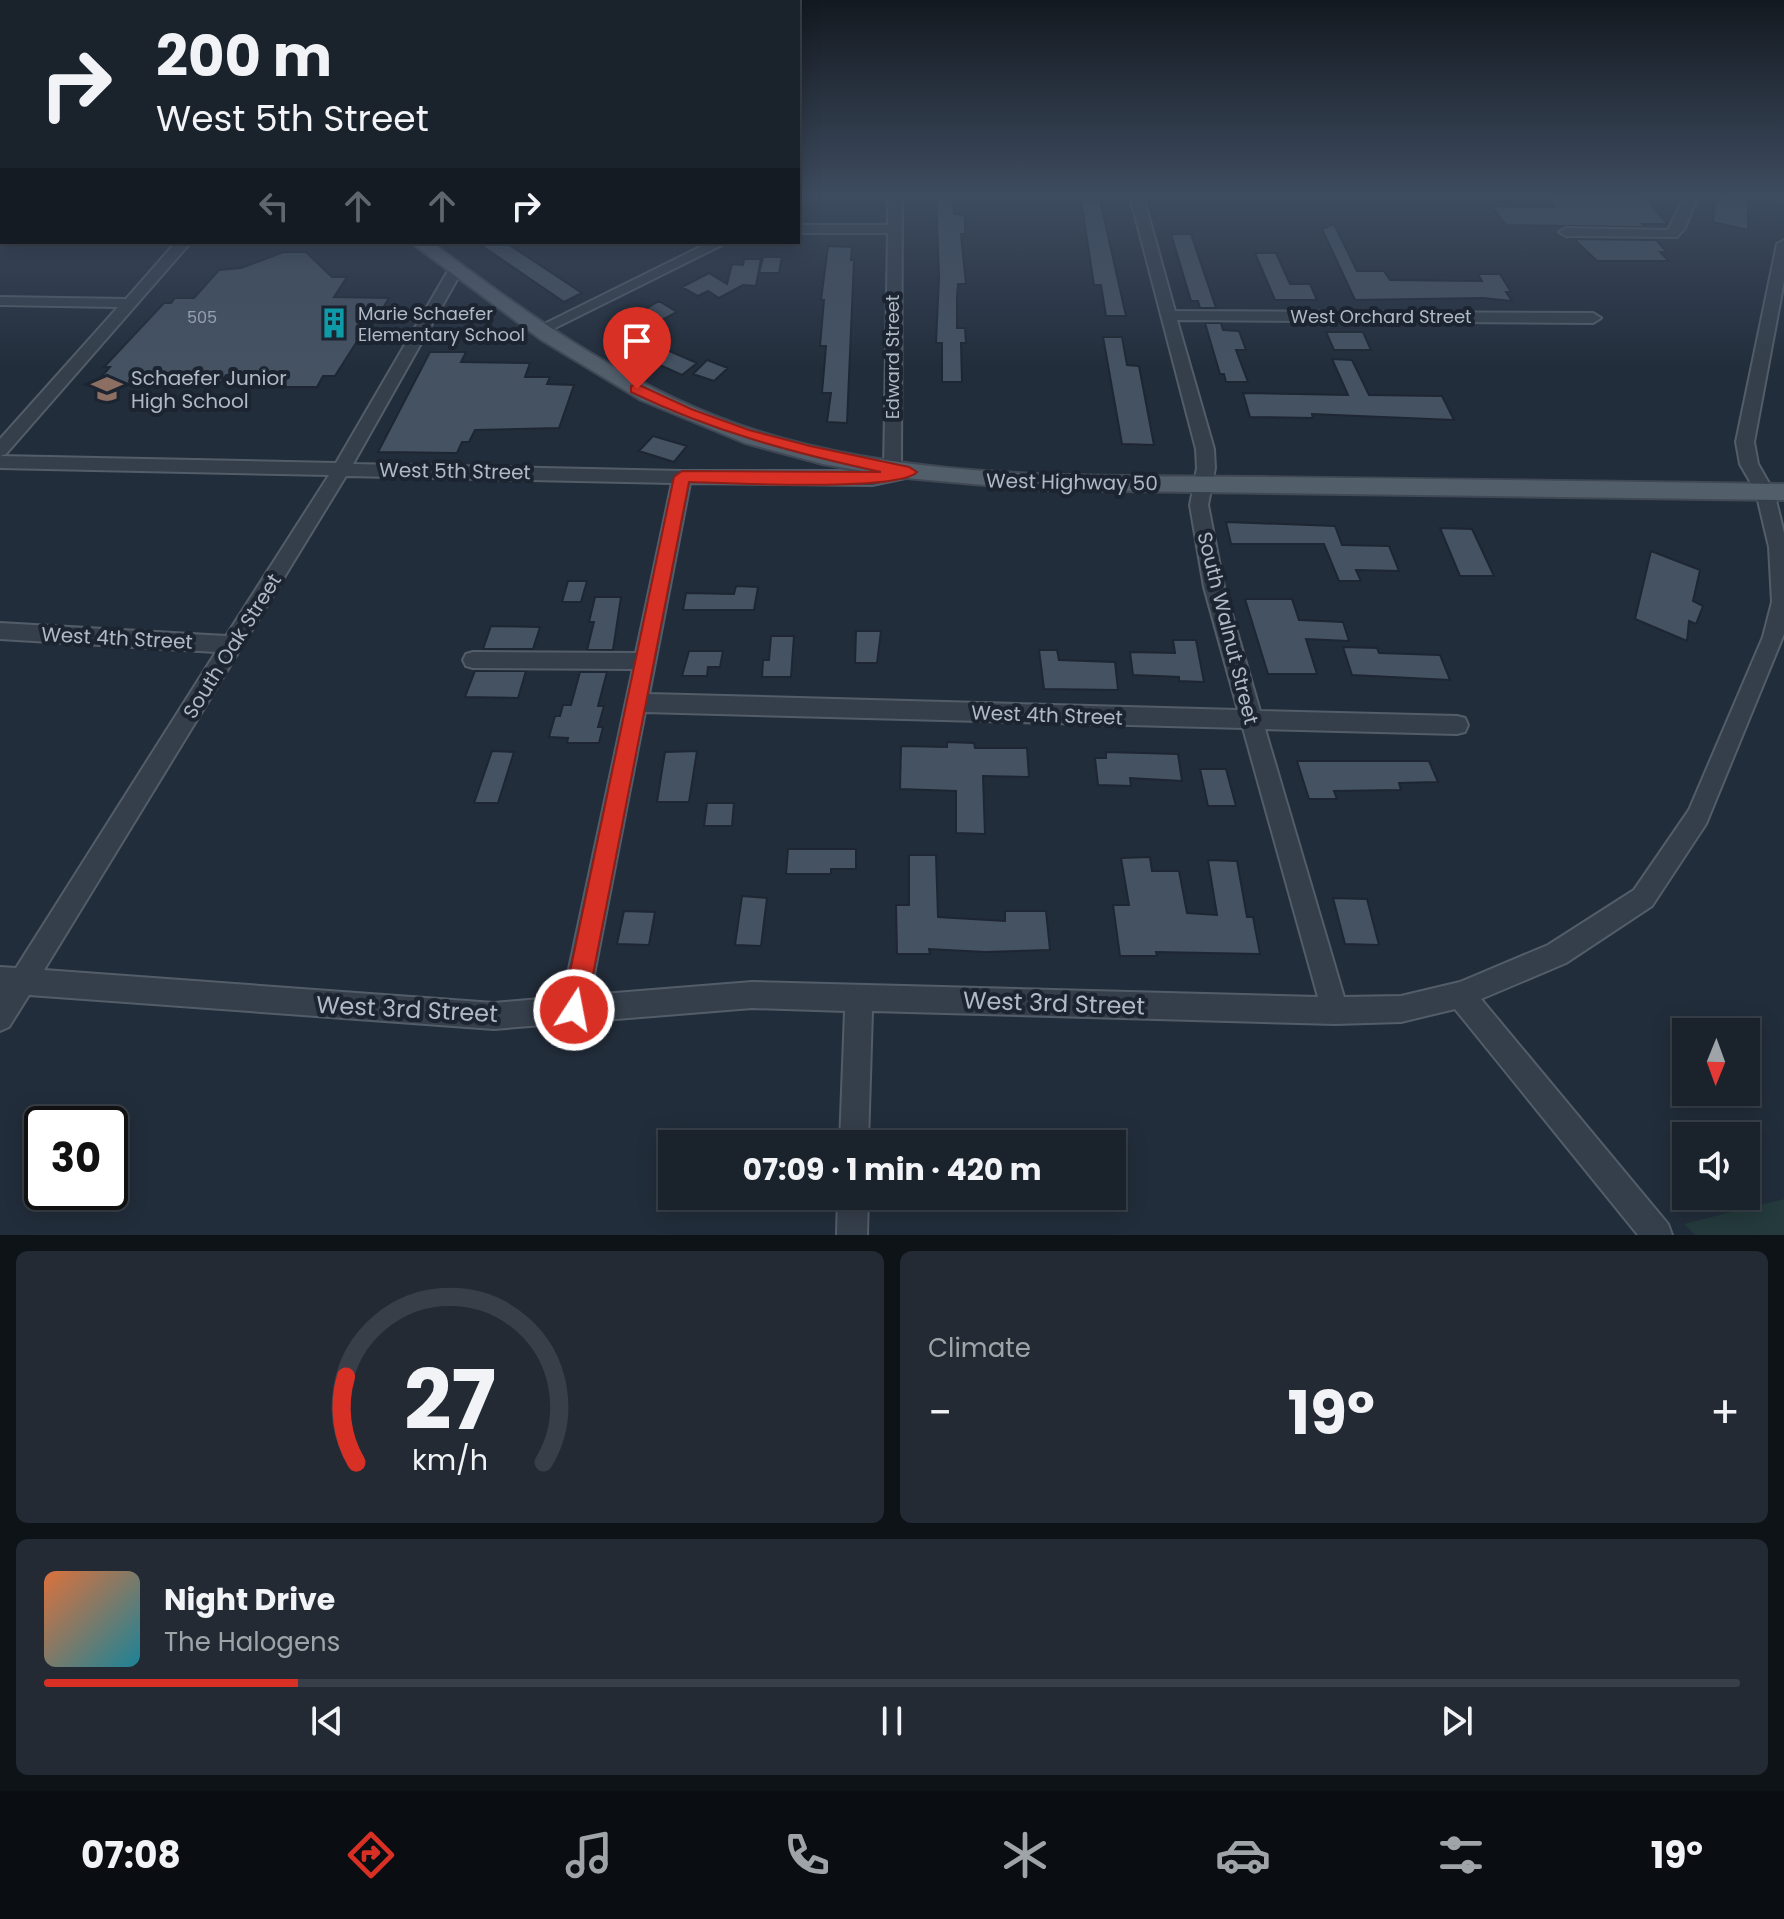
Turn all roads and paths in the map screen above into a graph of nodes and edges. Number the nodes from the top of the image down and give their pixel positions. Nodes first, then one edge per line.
1 (174, 254) edge
2 (435, 254) edge
3 (697, 254) edge
4 (895, 254) edge
5 (1151, 254) edge
6 (1782, 254) edge
7 (456, 269) junction
8 (0, 301) edge
9 (129, 303) junction
10 (1168, 315) junction
11 (1593, 318) dead end
12 (542, 329) junction
13 (0, 450) edge
14 (0, 462) edge
15 (342, 468) junction
16 (900, 470) junction
17 (682, 477) junction
18 (1203, 485) junction
19 (1774, 492) edge
20 (0, 631) edge
21 (233, 645) junction
22 (473, 660) dead end
23 (645, 661) junction
24 (636, 703) junction
25 (1251, 721) junction
26 (1457, 725) dead end
27 (11, 981) edge
28 (1460, 995) junction
29 (859, 997) junction
30 (574, 1010) junction
31 (1335, 1011) junction
32 (0, 1018) edge
33 (854, 1130) edge
34 (853, 1210) edge
35 (852, 1235) edge
36 (1657, 1235) edge

1 - 9 street
2 - 7 main road, West Highway 50
3 - 12 street
4 - 16 street, Edward Street
5 - 10 street, South Walnut Street
6 - 19 street, West 3rd Street
7 - 12 main road, West Highway 50
7 - 15 street, South Oak Street
8 - 9 street
9 - 13 street
10 - 11 street, West Orchard Street
10 - 18 street, South Walnut Street
12 - 16 main road, West Highway 50
14 - 15 street, West 5th Street
15 - 17 street, West 5th Street
15 - 21 street, South Oak Street
16 - 17 street, West 5th Street
16 - 18 main road, West Highway 50
17 - 23 street
18 - 19 main road, West Highway 50
18 - 25 street, South Walnut Street
19 - 28 street, West 3rd Street
20 - 21 street, West 4th Street
21 - 27 street, South Oak Street
22 - 23 street
23 - 24 street
24 - 25 street, West 4th Street
24 - 30 street
25 - 26 street, West 4th Street
25 - 31 street, South Walnut Street
27 - 30 street, West 3rd Street
27 - 32 street, South Oak Street
28 - 31 street, West 3rd Street
28 - 36 street
29 - 30 street, West 3rd Street
29 - 31 street, West 3rd Street
29 - 33 street
34 - 35 street

